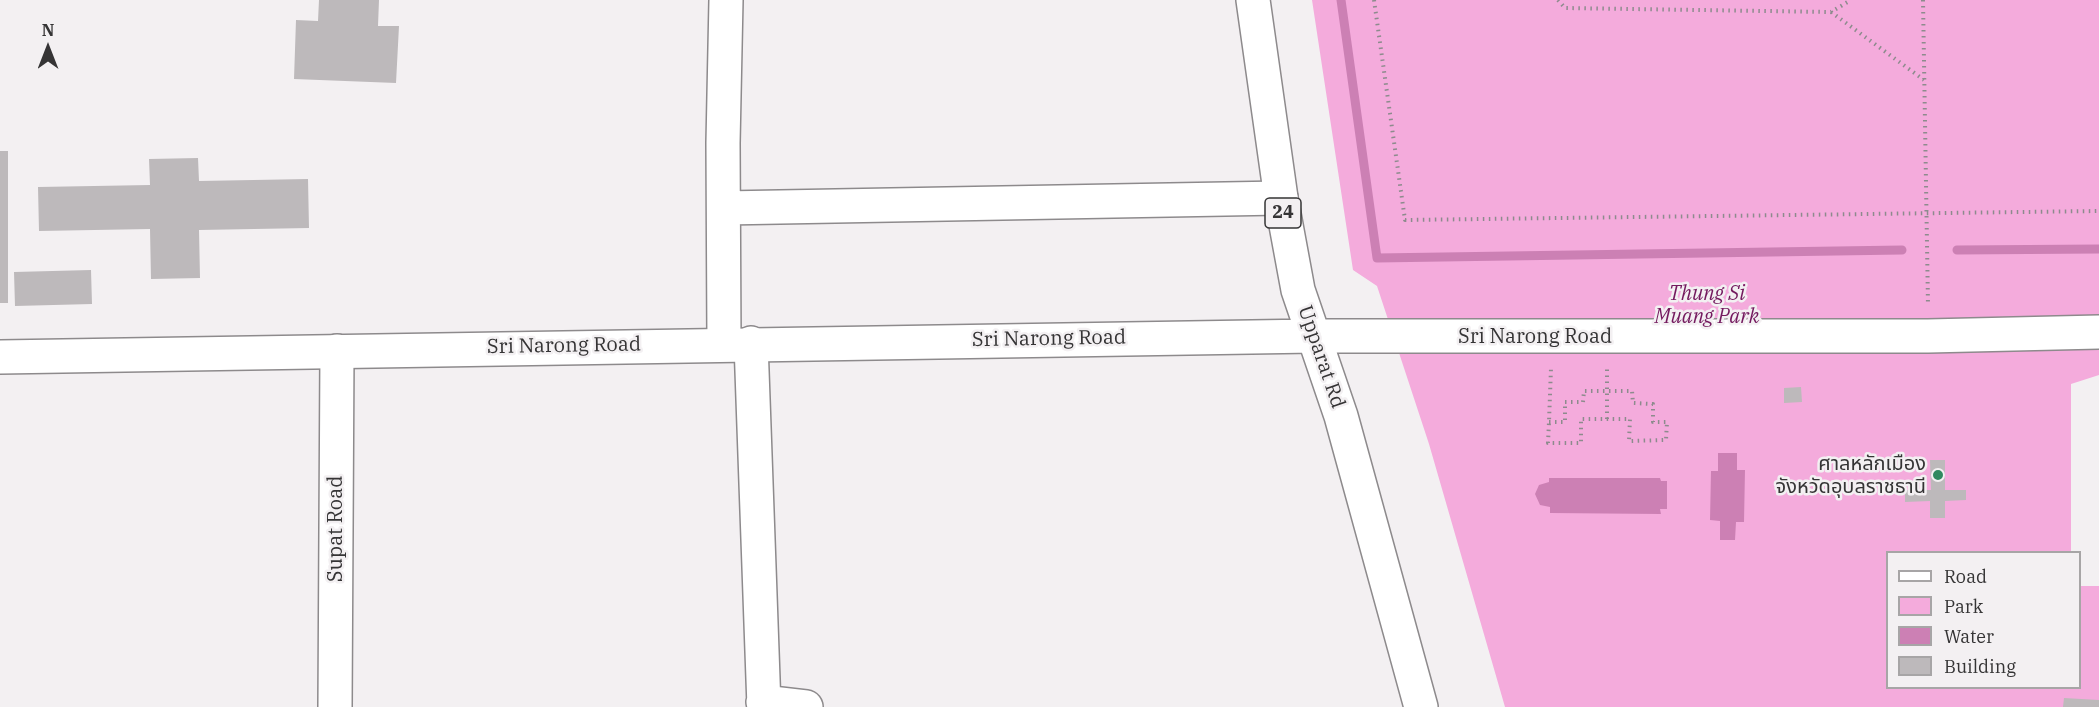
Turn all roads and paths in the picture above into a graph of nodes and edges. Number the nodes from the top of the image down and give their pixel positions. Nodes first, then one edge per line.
1 (726, 0) edge
2 (1253, 0) edge
3 (1374, 0) edge
4 (1558, 0) edge
5 (1851, 0) edge
6 (1923, 0) edge
7 (1831, 12) junction
8 (1924, 80) junction
9 (1281, 198) junction
10 (724, 208) junction
11 (2099, 211) edge
12 (1926, 213) junction
13 (2099, 332) edge
14 (1314, 336) junction
15 (1928, 336) junction
16 (1552, 337) junction
17 (738, 343) junction
18 (337, 351) junction
19 (0, 357) edge
20 (1607, 382) dead end
21 (1607, 391) junction
22 (1607, 419) junction
23 (1549, 422) junction
24 (764, 704) edge
25 (335, 707) edge
26 (806, 707) edge
27 (1420, 707) edge

1 - 10 main road
2 - 9 main road, Upparat Rd / 24
3 - 12 path
4 - 7 path
5 - 7 path
6 - 8 path
7 - 8 path
8 - 12 path
9 - 10 main road
9 - 14 main road, Upparat Rd / 24
10 - 17 main road
11 - 12 path
12 - 15 path
13 - 15 main road, Sri Narong Road
14 - 16 main road, Sri Narong Road
14 - 17 main road, Sri Narong Road
14 - 27 main road, Upparat Rd / 24
15 - 16 main road, Sri Narong Road
16 - 23 path
17 - 18 main road, Sri Narong Road
17 - 24 main road
18 - 19 main road, Sri Narong Road
18 - 25 main road, Supat Road
20 - 21 path
21 - 22 path
21 - 22 path
21 - 23 path
22 - 23 path
24 - 26 main road

